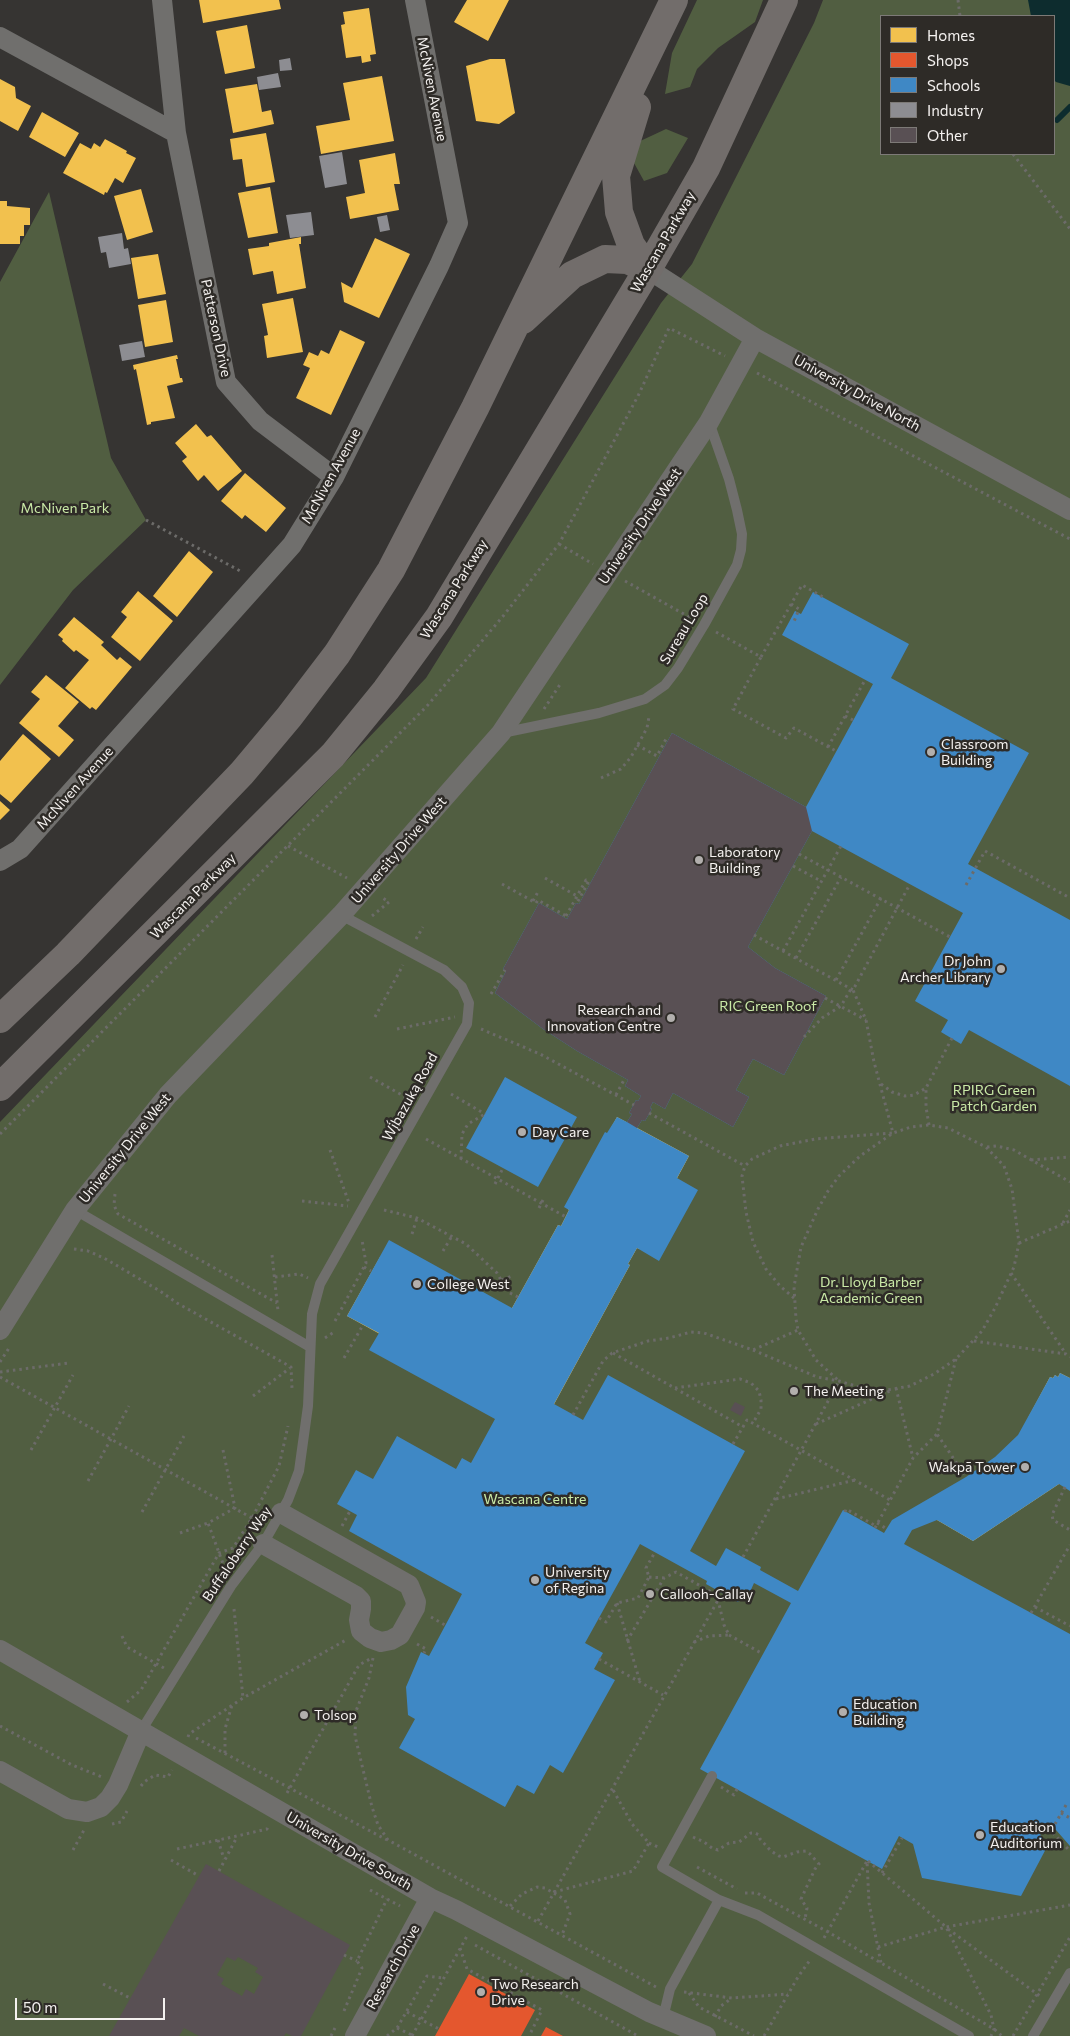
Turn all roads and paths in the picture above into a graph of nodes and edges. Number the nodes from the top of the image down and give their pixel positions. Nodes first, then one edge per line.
1 (162, 0) edge
2 (415, 0) edge
3 (675, 0) edge
4 (784, 0) edge
5 (958, 0) edge
6 (960, 15) edge
7 (0, 37) edge
8 (176, 133) junction
9 (1014, 155) edge
10 (1070, 229) edge
11 (648, 269) junction
12 (669, 328) dead end
13 (513, 329) junction
14 (755, 338) junction
15 (740, 364) junction
16 (709, 422) junction
17 (334, 477) junction
18 (1070, 510) edge
19 (146, 520) dead end
20 (1070, 539) edge
21 (558, 544) dead end
22 (608, 572) junction
23 (260, 581) junction
24 (823, 597) dead end
25 (791, 604) junction
26 (793, 624) dead end
27 (704, 625) junction
28 (761, 657) junction
29 (865, 680) dead end
30 (845, 716) junction
31 (649, 717) dead end
32 (853, 720) dead end
33 (501, 733) junction
34 (668, 740) dead end
35 (637, 745) junction
36 (828, 747) junction
37 (836, 751) dead end
38 (601, 778) dead end
39 (288, 846) dead end
40 (841, 846) dead end
41 (799, 854) dead end
42 (0, 861) edge
43 (793, 866) dead end
44 (828, 869) junction
45 (841, 876) junction
46 (545, 878) dead end
47 (821, 882) junction
48 (502, 884) dead end
49 (910, 884) dead end
50 (966, 885) dead end
51 (365, 888) junction
52 (539, 890) dead end
53 (578, 896) junction
54 (881, 898) junction
55 (1070, 898) edge
56 (533, 901) junction
57 (577, 903) dead end
58 (898, 908) junction
59 (342, 915) junction
60 (361, 926) junction
61 (423, 927) dead end
62 (754, 935) dead end
63 (950, 936) dead end
64 (783, 951) junction
65 (410, 952) junction
66 (796, 958) junction
67 (505, 970) dead end
68 (836, 980) junction
69 (852, 990) junction
70 (491, 994) dead end
71 (825, 998) dead end
72 (841, 1006) junction
73 (375, 1017) dead end
74 (0, 1019) edge
75 (866, 1020) junction
76 (467, 1024) junction
77 (397, 1029) dead end
78 (804, 1037) dead end
79 (952, 1038) dead end
80 (370, 1077) dead end
81 (626, 1078) dead end
82 (881, 1084) junction
83 (0, 1087) edge
84 (926, 1088) junction
85 (451, 1094) dead end
86 (616, 1095) junction
87 (421, 1105) junction
88 (634, 1105) dead end
89 (649, 1114) dead end
90 (929, 1125) junction
91 (893, 1134) junction
92 (426, 1139) dead end
93 (986, 1147) junction
94 (330, 1150) dead end
95 (1070, 1157) edge
96 (461, 1159) junction
97 (1031, 1160) junction
98 (745, 1166) junction
99 (503, 1168) dead end
100 (497, 1179) junction
101 (1070, 1182) edge
102 (495, 1184) dead end
103 (302, 1201) dead end
104 (542, 1202) junction
105 (539, 1208) dead end
106 (75, 1210) junction
107 (384, 1210) dead end
108 (1070, 1210) edge
109 (566, 1217) dead end
110 (417, 1218) junction
111 (93, 1220) junction
112 (1070, 1221) edge
113 (355, 1222) junction
114 (1063, 1223) junction
115 (412, 1234) dead end
116 (452, 1236) junction
117 (1019, 1243) junction
118 (443, 1251) dead end
119 (272, 1255) dead end
120 (364, 1267) junction
121 (372, 1272) dead end
122 (1011, 1273) junction
123 (512, 1276) dead end
124 (502, 1280) junction
125 (518, 1297) dead end
126 (795, 1298) junction
127 (277, 1303) junction
128 (334, 1321) dead end
129 (363, 1325) dead end
130 (280, 1328) junction
131 (0, 1330) edge
132 (798, 1330) junction
133 (973, 1340) junction
134 (10, 1347) dead end
135 (310, 1347) junction
136 (753, 1350) junction
137 (612, 1353) junction
138 (1068, 1356) edge
139 (344, 1358) dead end
140 (956, 1360) junction
141 (0, 1362) edge
142 (69, 1363) dead end
143 (0, 1372) edge
144 (73, 1375) dead end
145 (0, 1377) edge
146 (839, 1381) junction
147 (674, 1388) junction
148 (896, 1388) junction
149 (292, 1396) dead end
150 (129, 1406) dead end
151 (55, 1408) junction
152 (573, 1414) dead end
153 (289, 1423) dead end
154 (753, 1424) junction
155 (815, 1424) junction
156 (742, 1427) junction
157 (937, 1434) junction
158 (184, 1436) dead end
159 (111, 1439) junction
160 (733, 1444) dead end
161 (32, 1450) dead end
162 (223, 1450) dead end
163 (801, 1451) junction
164 (913, 1458) junction
165 (165, 1470) junction
166 (966, 1477) dead end
167 (855, 1480) junction
168 (88, 1481) dead end
169 (1065, 1487) dead end
170 (775, 1499) junction
171 (890, 1500) junction
172 (235, 1508) junction
173 (142, 1512) dead end
174 (845, 1512) dead end
175 (252, 1518) junction
176 (208, 1523) junction
177 (876, 1526) junction
178 (272, 1528) junction
179 (887, 1528) dead end
180 (1070, 1530) edge
181 (180, 1533) dead end
182 (1070, 1545) edge
183 (655, 1552) dead end
184 (218, 1553) junction
185 (743, 1557) dead end
186 (650, 1577) junction
187 (664, 1578) junction
188 (231, 1586) junction
189 (722, 1593) dead end
190 (719, 1598) junction
191 (617, 1603) junction
192 (1035, 1607) junction
193 (415, 1608) junction
194 (1031, 1613) dead end
195 (599, 1618) dead end
196 (445, 1625) dead end
197 (1070, 1626) edge
198 (361, 1631) junction
199 (730, 1635) junction
200 (122, 1636) dead end
201 (627, 1641) junction
202 (693, 1642) junction
203 (0, 1650) edge
204 (377, 1650) junction
205 (763, 1654) dead end
206 (599, 1659) dead end
207 (156, 1664) junction
208 (176, 1674) junction
209 (640, 1682) junction
210 (663, 1695) junction
211 (243, 1698) junction
212 (126, 1703) dead end
213 (233, 1704) junction
214 (0, 1726) edge
215 (141, 1731) junction
216 (189, 1734) dead end
217 (226, 1753) dead end
218 (0, 1772) edge
219 (711, 1778) joint
220 (118, 1785) junction
221 (291, 1787) dead end
222 (612, 1787) junction
223 (737, 1789) dead end
224 (1066, 1805) dead end
225 (278, 1809) junction
226 (1061, 1813) junction
227 (1070, 1818) edge
228 (689, 1834) dead end
229 (237, 1836) junction
230 (902, 1838) dead end
231 (218, 1840) junction
232 (650, 1843) junction
233 (177, 1849) dead end
234 (1070, 1851) edge
235 (669, 1853) junction
236 (225, 1859) junction
237 (171, 1860) dead end
238 (867, 1861) junction
239 (218, 1871) dead end
240 (882, 1873) junction
241 (199, 1876) dead end
242 (398, 1879) junction
243 (370, 1890) dead end
244 (553, 1892) junction
245 (430, 1898) junction
246 (387, 1899) junction
247 (719, 1900) junction
248 (1070, 1905) edge
249 (510, 1906) junction
250 (420, 1916) junction
251 (805, 1919) junction
252 (475, 1921) junction
253 (538, 1921) junction
254 (946, 1928) junction
255 (828, 1932) junction
256 (562, 1935) junction
257 (458, 1936) dead end
258 (1070, 1937) edge
259 (465, 1939) junction
260 (878, 1947) junction
261 (460, 1948) junction
262 (818, 1949) junction
263 (344, 1955) dead end
264 (357, 1961) junction
265 (881, 1962) junction
266 (1070, 1972) edge
267 (444, 1978) junction
268 (871, 1979) junction
269 (103, 1984) dead end
270 (670, 1990) junction
271 (688, 1992) junction
272 (788, 1994) junction
273 (1037, 1994) junction
274 (130, 1998) dead end
275 (732, 1998) junction
276 (1052, 2003) junction
277 (407, 2012) junction
278 (342, 2014) dead end
279 (716, 2016) junction
280 (663, 2018) junction
281 (421, 2020) junction
282 (338, 2022) dead end
283 (397, 2028) junction
284 (994, 2028) junction
285 (438, 2029) dead end
286 (705, 2035) edge
287 (331, 2036) edge
288 (355, 2036) edge
289 (387, 2036) edge
290 (412, 2036) edge
291 (529, 2036) edge
292 (638, 2036) edge
293 (754, 2036) edge
294 (764, 2036) edge
295 (969, 2036) edge
296 (991, 2036) edge
297 (1002, 2036) edge
298 (1013, 2036) edge
299 (1033, 2036) edge

1 - 8 street, Patterson Drive
2 - 17 street, McNiven Avenue
3 - 11 main road
3 - 13 main road
4 - 11 main road, Wascana Parkway
5 - 6 path
7 - 8 street
8 - 17 street, Patterson Drive
9 - 10 path
11 - 13 main road
11 - 14 street, University Drive North
11 - 83 main road, Wascana Parkway
12 - 15 path
13 - 74 main road
14 - 15 street, University Drive West
14 - 18 street, University Drive North
15 - 16 street, University Drive West
15 - 20 path
16 - 22 street, University Drive West
16 - 27 lane, Sureau Loop
17 - 23 street, McNiven Avenue
19 - 23 path
21 - 22 path
22 - 27 path
22 - 33 street, University Drive West
23 - 42 street, McNiven Avenue
24 - 25 path
25 - 26 path
25 - 28 path
27 - 28 path
27 - 33 lane, Sureau Loop
28 - 36 path
29 - 30 path
30 - 32 path
30 - 36 path
31 - 35 path
33 - 51 street, University Drive West
34 - 35 path
35 - 38 path
36 - 37 path
39 - 51 path
40 - 44 path
41 - 44 path
43 - 47 path
44 - 45 path
44 - 47 path
45 - 54 path
45 - 66 path
46 - 53 path
47 - 64 path
48 - 56 path
49 - 58 path
50 - 55 path
51 - 59 street, University Drive West
51 - 60 path
52 - 56 path
53 - 56 path
53 - 57 path
54 - 58 path
54 - 68 path
58 - 63 path
58 - 69 path
59 - 60 lane, Wį́bazuką Road
59 - 106 street, University Drive West
60 - 65 lane, Wį́bazuką Road
61 - 65 path
62 - 64 path
64 - 66 path
65 - 73 path
65 - 76 lane, Wį́bazuką Road
66 - 68 path
67 - 70 path
68 - 69 path
69 - 72 path
69 - 75 path
71 - 72 path
72 - 75 path
72 - 78 path
75 - 82 path
76 - 77 path
76 - 86 path
76 - 87 lane, Wį́bazuką Road
79 - 84 path
80 - 87 path
81 - 86 path
82 - 84 path
82 - 91 path
84 - 90 path
85 - 96 path
86 - 88 path
87 - 113 lane, Wį́bazuką Road
89 - 98 path
90 - 91 path
90 - 93 path
91 - 98 path
91 - 126 path
92 - 96 path
93 - 97 path
93 - 117 path
94 - 103 path
95 - 97 path
96 - 100 path
97 - 101 path
98 - 126 path
99 - 100 path
100 - 102 path
100 - 104 path
104 - 105 path
104 - 109 path
106 - 111 lane
106 - 131 street, University Drive West
107 - 110 path
108 - 114 path
110 - 115 path
110 - 116 path
111 - 127 path
111 - 130 lane
111 - 149 path
112 - 114 path
113 - 120 path
113 - 135 lane, Wį́bazuką Road
114 - 117 path
116 - 118 path
116 - 124 path
117 - 122 path
119 - 127 path
120 - 121 path
120 - 128 path
122 - 133 path
122 - 138 path
123 - 124 path
124 - 125 path
126 - 132 path
127 - 130 path
129 - 139 path
130 - 135 lane
132 - 136 path
132 - 146 path
133 - 138 path
133 - 140 path
134 - 141 path
135 - 178 lane, Buffaloberry Way
136 - 137 path
136 - 146 path
137 - 147 path
137 - 152 path
140 - 148 path
140 - 157 path
142 - 143 path
144 - 151 path
145 - 151 path
146 - 148 path
146 - 155 path
147 - 154 path
147 - 156 path
148 - 155 path
148 - 164 path
150 - 159 path
151 - 159 path
151 - 161 path
153 - 175 path
154 - 156 path
154 - 163 path
155 - 163 path
156 - 160 path
157 - 164 path
157 - 166 path
158 - 165 path
159 - 165 path
159 - 168 path
162 - 172 path
163 - 167 path
163 - 170 path
164 - 171 path
165 - 172 path
165 - 173 path
167 - 170 path
167 - 171 path
169 - 180 path
170 - 185 path
171 - 177 path
172 - 175 path
172 - 176 path
174 - 177 path
175 - 178 path
175 - 184 path
176 - 181 path
176 - 184 path
177 - 179 path
178 - 188 lane, Buffaloberry Way
178 - 193 street
178 - 198 street
182 - 192 path
183 - 186 path
184 - 188 path
184 - 207 path
186 - 187 path
186 - 191 path
187 - 190 path
187 - 201 path
188 - 208 lane, Buffaloberry Way
188 - 211 path
189 - 190 path
190 - 199 path
190 - 202 path
191 - 195 path
191 - 201 path
192 - 194 path
192 - 197 path
193 - 196 path
193 - 204 street
198 - 204 street
198 - 211 path
199 - 202 path
199 - 205 path
200 - 207 path
201 - 209 path
202 - 210 path
203 - 215 street, University Drive South
204 - 221 path
204 - 249 path
206 - 209 path
207 - 208 path
207 - 212 path
208 - 215 lane, Buffaloberry Way
209 - 210 path
210 - 222 path
211 - 213 path
213 - 216 path
213 - 217 path
214 - 220 path
215 - 220 street
215 - 225 street, University Drive South
218 - 220 street
219 - 223 path
219 - 235 lane
222 - 232 path
222 - 244 path
224 - 226 path
225 - 229 path
225 - 242 street, University Drive South
226 - 227 path
226 - 234 path
228 - 251 path
229 - 231 path
229 - 236 path
230 - 240 path
231 - 233 path
231 - 236 path
232 - 235 path
232 - 244 path
235 - 247 lane
235 - 251 path
236 - 239 path
237 - 241 path
238 - 240 path
238 - 255 path
238 - 260 path
240 - 254 path
242 - 245 street, University Drive South
242 - 246 path
243 - 246 path
244 - 249 path
244 - 253 path
244 - 256 path
245 - 250 street, Research Drive
245 - 252 street, University Drive South
246 - 250 path
246 - 264 path
247 - 262 lane
247 - 270 lane
248 - 254 path
249 - 253 path
250 - 288 street, Research Drive
251 - 255 path
252 - 259 path
252 - 280 street, University Drive South
253 - 256 path
254 - 260 path
254 - 273 path
254 - 284 path
255 - 262 path
255 - 265 path
256 - 270 path
257 - 259 path
258 - 273 path
259 - 261 path
259 - 292 path
260 - 265 path
261 - 267 path
261 - 291 path
262 - 268 lane
262 - 272 path
263 - 264 path
264 - 278 path
265 - 268 path
265 - 284 path
266 - 276 lane
267 - 277 path
267 - 281 path
268 - 295 lane
269 - 274 path
270 - 271 path
270 - 280 lane
271 - 275 path
271 - 279 path
272 - 275 path
272 - 294 path
273 - 276 path
273 - 298 path
275 - 279 path
276 - 299 lane
277 - 281 path
277 - 283 path
279 - 286 path
279 - 293 path
280 - 286 street, University Drive South
281 - 285 path
281 - 290 path
282 - 287 path
283 - 289 path
283 - 290 path
284 - 296 path
284 - 297 path

